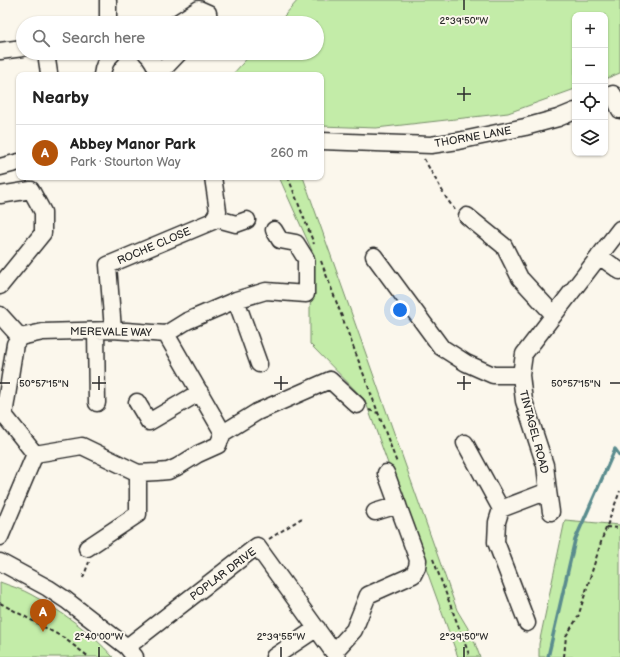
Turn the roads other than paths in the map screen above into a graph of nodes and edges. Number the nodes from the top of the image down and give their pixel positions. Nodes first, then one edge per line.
1 (108, 0) edge
2 (109, 16) edge
3 (188, 16) edge
4 (209, 16) edge
5 (16, 49) edge
6 (0, 51) edge
7 (47, 60) edge
8 (152, 60) edge
9 (172, 60) edge
10 (49, 72) dead end
11 (157, 72) edge
12 (161, 72) edge
13 (613, 94) edge
14 (620, 110) edge
15 (572, 112) edge
16 (324, 141) edge
17 (16, 163) edge
18 (0, 167) edge
19 (213, 180) edge
20 (0, 195) edge
21 (467, 216) road end
22 (214, 218) junction
23 (247, 220) dead end
24 (620, 229) edge
25 (274, 230) dead end
26 (374, 256) dead end
27 (599, 256) junction
28 (620, 271) edge
29 (2, 278) edge
30 (236, 300) junction
31 (0, 315) edge
32 (554, 315) junction
33 (96, 330) junction
34 (113, 330) junction
35 (166, 334) junction
36 (20, 337) junction
37 (259, 364) dead end
38 (521, 375) junction
39 (200, 392) junction
40 (137, 402) dead end
41 (97, 403) dead end
42 (357, 405) dead end
43 (2, 415) edge
44 (223, 433) junction
45 (465, 443) dead end
46 (35, 454) junction
47 (392, 469) road end
48 (138, 473) junction
49 (548, 491) junction
50 (398, 505) junction
51 (501, 509) junction
52 (375, 512) dead end
53 (552, 512) dead end
54 (0, 537) edge
55 (87, 548) dead end
56 (0, 562) edge
57 (527, 623) dead end
58 (317, 628) junction
59 (131, 652) edge
60 (336, 655) edge
61 (274, 657) edge

1 - 2 street
3 - 4 street
5 - 6 street
7 - 10 street
8 - 11 street
9 - 12 street
13 - 14 street
15 - 16 street, THORNE LANE
17 - 18 street
19 - 22 street
20 - 29 street
21 - 32 street
22 - 23 street
22 - 34 street, ROCHE CLOSE
24 - 27 street, TINTAGEL ROAD
25 - 30 street
26 - 38 street
27 - 28 street
27 - 32 street, TINTAGEL ROAD
30 - 35 street
30 - 37 street
31 - 36 street
32 - 38 street, TINTAGEL ROAD
33 - 34 street, MEREVALE WAY
33 - 36 street, MEREVALE WAY
33 - 41 street
34 - 35 street, MEREVALE WAY
35 - 39 street, MEREVALE WAY
36 - 43 street
38 - 49 street, TINTAGEL ROAD
39 - 40 street
39 - 44 street, MEREVALE WAY
42 - 44 street
43 - 46 street
44 - 48 street
45 - 51 street
46 - 48 street
46 - 54 street
47 - 50 street, POPLAR DRIVE
48 - 55 street
49 - 51 street
49 - 53 street, TINTAGEL ROAD
50 - 52 street
50 - 60 street, POPLAR DRIVE
51 - 57 street
56 - 59 street
58 - 59 street, POPLAR DRIVE
58 - 60 street, POPLAR DRIVE
58 - 61 street

